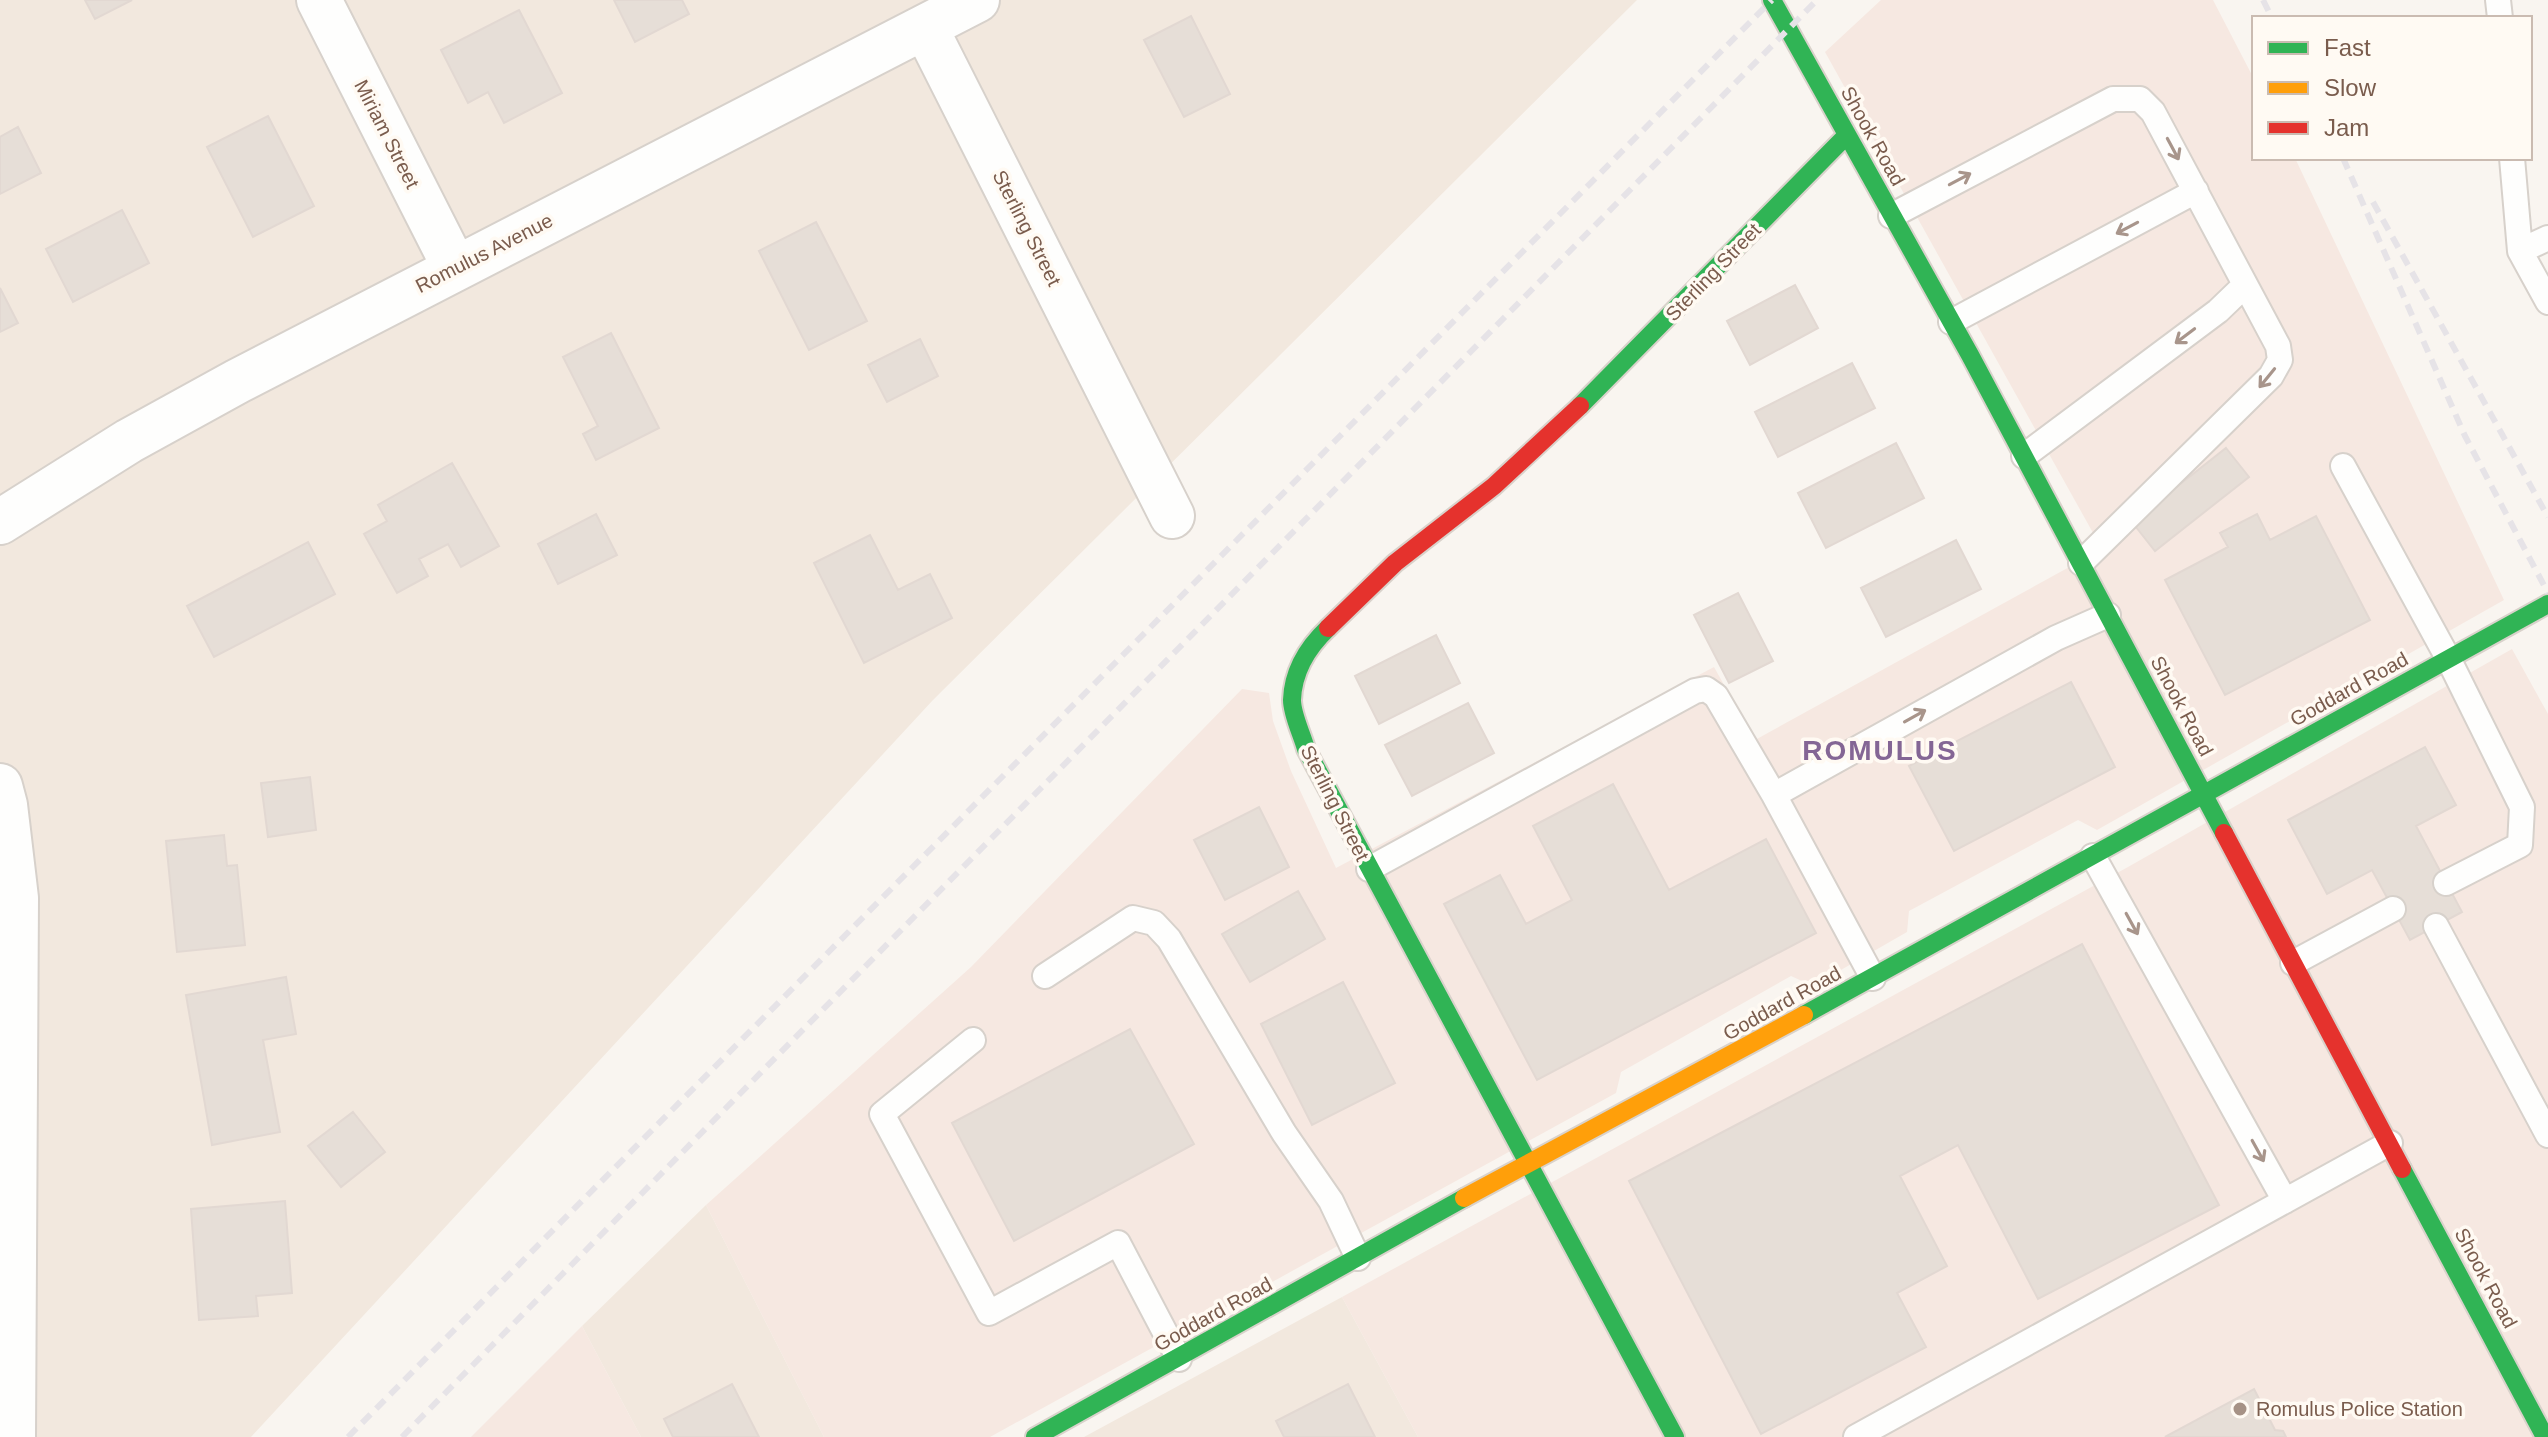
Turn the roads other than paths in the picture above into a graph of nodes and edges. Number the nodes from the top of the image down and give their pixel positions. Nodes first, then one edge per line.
1 (319, 0) edge
2 (977, 0) edge
3 (1772, 0) edge
4 (925, 27) junction
5 (1847, 135) junction
6 (2512, 160) edge
7 (2196, 191) junction
8 (1891, 216) junction
9 (2548, 238) edge
10 (2520, 251) junction
11 (455, 268) junction
12 (2245, 285) junction
13 (2548, 302) edge
14 (1951, 322) junction
15 (2024, 456) junction
16 (2343, 466) dead end
17 (1172, 516) dead end
18 (0, 522) edge
19 (2081, 563) junction
20 (2548, 604) edge
21 (2108, 615) junction
22 (2449, 660) junction
23 (0, 786) edge
24 (1774, 795) junction
25 (2204, 795) junction
26 (2093, 856) junction
27 (1369, 869) junction
28 (2446, 883) dead end
29 (8, 903) edge
30 (2393, 909) dead end
31 (2436, 926) dead end
32 (2293, 963) junction
33 (1045, 976) dead end
34 (1873, 978) junction
35 (973, 1040) dead end
36 (2548, 1135) edge
37 (2390, 1143) junction
38 (1526, 1164) junction
39 (2285, 1201) junction
40 (1358, 1258) junction
41 (1179, 1359) junction
42 (13, 1437) edge
43 (1035, 1437) edge
44 (1675, 1437) edge
45 (1856, 1437) edge
46 (2545, 1437) edge

1 - 11 street, Miriam Street
2 - 4 street, Romulus Avenue
3 - 5 street, Shook Road
4 - 11 street, Romulus Avenue
4 - 17 street, Sterling Street
5 - 8 street, Shook Road
5 - 27 street, Sterling Street
6 - 10 lane
8 -> 7 lane
7 - 12 lane
7 -> 14 lane
8 - 14 street, Shook Road
9 - 10 lane
10 - 13 lane
11 - 18 street, Romulus Avenue
12 -> 15 lane
12 -> 19 lane
14 - 15 street, Shook Road
15 - 19 street, Shook Road
16 - 22 lane
19 - 21 street, Shook Road
20 - 22 street, Goddard Road
24 -> 21 lane
21 - 25 street, Shook Road
22 - 25 street, Goddard Road
22 - 28 lane
23 - 29 street
24 - 27 lane
24 - 34 lane
25 - 26 street, Goddard Road
25 - 32 street, Shook Road
26 - 34 street, Goddard Road
26 -> 39 lane
27 - 38 street, Sterling Street
29 - 42 street
30 - 32 lane
31 - 36 lane
32 - 37 street, Shook Road
33 - 40 lane
34 - 38 street, Goddard Road
35 - 41 lane
37 - 39 lane
37 - 46 street, Shook Road
38 - 40 street, Goddard Road
38 - 44 street, Sterling Street
39 - 45 lane
40 - 41 street, Goddard Road
41 - 43 street, Goddard Road

